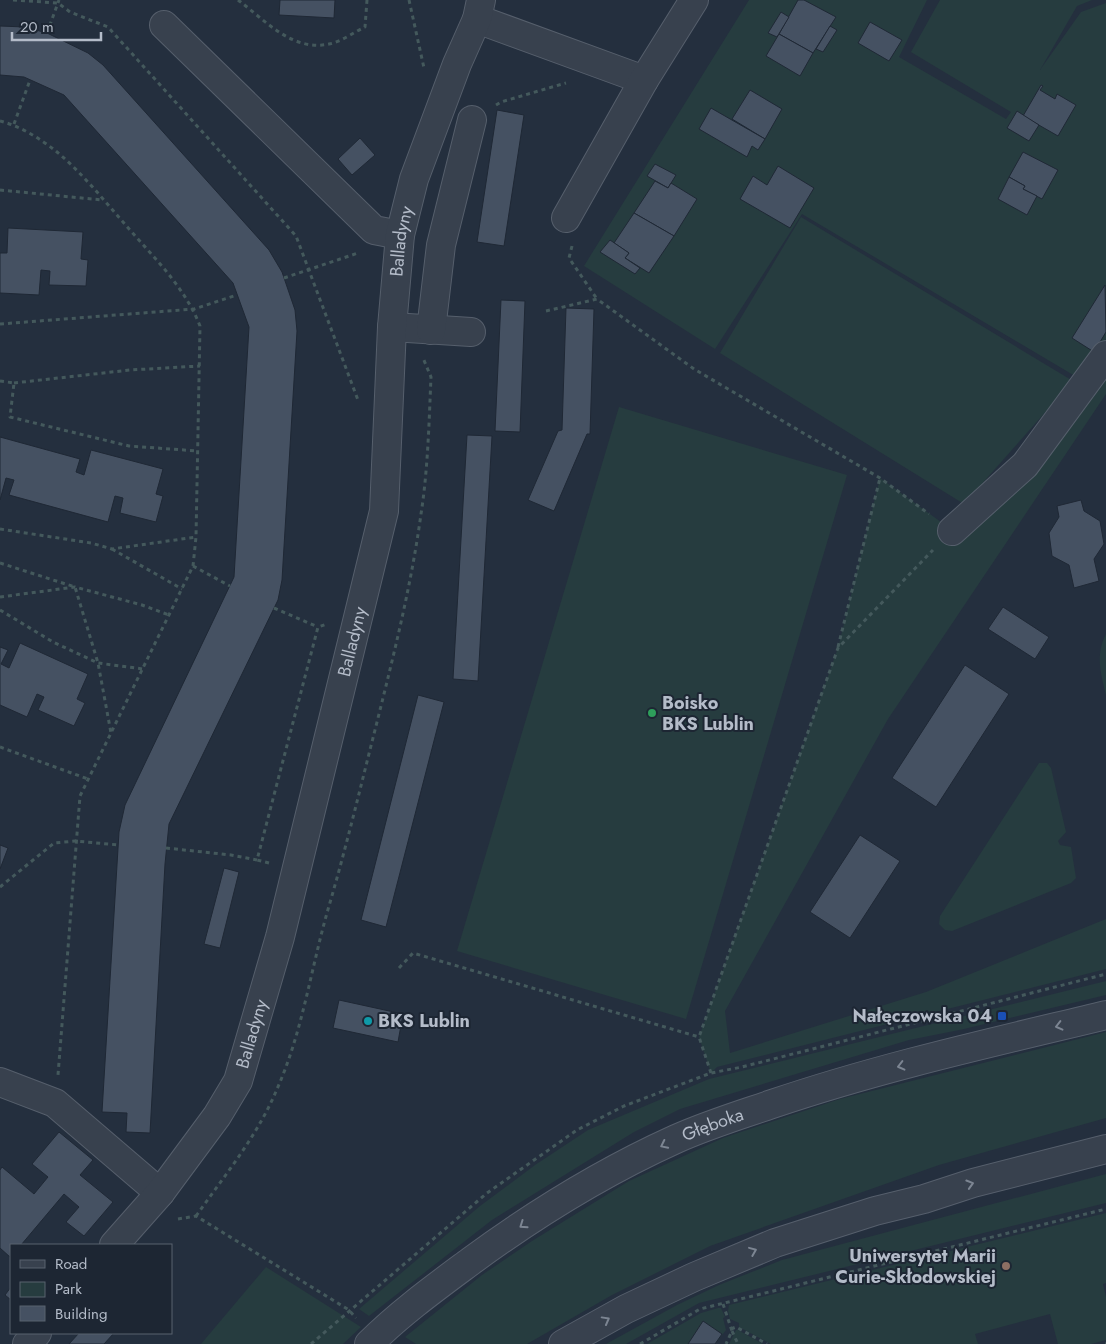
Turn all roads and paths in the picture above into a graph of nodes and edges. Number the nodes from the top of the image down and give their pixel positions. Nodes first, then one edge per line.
1 (13, 0) edge
2 (238, 0) edge
3 (367, 0) edge
4 (409, 0) edge
5 (694, 0) edge
6 (58, 1) edge
7 (479, 9) edge
8 (164, 25) dead end
9 (47, 33) dead end
10 (426, 78) dead end
11 (30, 80) dead end
12 (644, 80) junction
13 (571, 82) dead end
14 (472, 120) joint
15 (0, 121) edge
16 (14, 124) junction
17 (0, 190) edge
18 (103, 200) junction
19 (570, 229) joint
20 (374, 230) junction
21 (400, 236) junction
22 (309, 270) junction
23 (284, 278) dead end
24 (237, 295) dead end
25 (597, 299) junction
26 (194, 309) junction
27 (546, 311) dead end
28 (0, 324) edge
29 (411, 328) junction
30 (472, 332) dead end
31 (1106, 356) edge
32 (200, 366) junction
33 (0, 381) edge
34 (14, 383) junction
35 (360, 404) dead end
36 (198, 451) junction
37 (880, 478) junction
38 (0, 528) edge
39 (952, 531) junction
40 (196, 537) junction
41 (112, 548) junction
42 (0, 563) edge
43 (193, 566) junction
44 (230, 586) dead end
45 (75, 587) junction
46 (182, 589) junction
47 (0, 597) edge
48 (274, 608) dead end
49 (0, 610) edge
50 (169, 615) junction
51 (330, 623) dead end
52 (318, 627) junction
53 (838, 648) junction
54 (98, 663) junction
55 (143, 670) junction
56 (111, 733) junction
57 (0, 746) edge
58 (88, 779) junction
59 (75, 841) junction
60 (119, 845) dead end
61 (166, 848) dead end
62 (257, 860) junction
63 (269, 871) dead end
64 (0, 886) edge
65 (399, 968) dead end
66 (1106, 1015) edge
67 (699, 1037) junction
68 (711, 1073) dead end
69 (0, 1082) edge
70 (56, 1103) junction
71 (1106, 1149) edge
72 (160, 1193) junction
73 (1106, 1209) edge
74 (196, 1216) junction
75 (176, 1219) dead end
76 (115, 1244) edge
77 (723, 1304) junction
78 (349, 1310) junction
79 (732, 1330) junction
80 (36, 1334) edge
81 (366, 1334) edge
82 (27, 1344) edge
83 (311, 1344) edge
84 (563, 1344) edge
85 (640, 1344) edge
86 (726, 1344) edge
87 (738, 1344) edge
88 (767, 1344) edge

1 - 6 path
2 - 3 path
4 - 10 path
5 - 12 street
6 - 9 path
6 - 22 path
7 - 12 street
7 - 21 street, Balladyny
8 - 20 street
11 - 16 path
12 - 19 street
13 - 14 path
14 - 29 street
15 - 16 path
16 - 18 path
17 - 18 path
18 - 26 path
19 - 25 path
20 - 21 street
20 - 22 path
21 - 29 street, Balladyny
22 - 23 path
22 - 35 path
24 - 26 path
25 - 27 path
25 - 37 path
26 - 28 path
26 - 32 path
29 - 30 street
29 - 72 street, Balladyny
29 - 74 path
31 - 39 street
32 - 34 path
32 - 36 path
33 - 34 path
34 - 36 path
36 - 40 path
37 - 39 path
37 - 53 path
38 - 41 path
39 - 53 path
40 - 41 path
40 - 43 path
41 - 46 path
42 - 45 path
43 - 44 path
43 - 46 path
45 - 47 path
45 - 50 path
45 - 54 path
46 - 50 path
48 - 52 path
49 - 54 path
50 - 55 path
51 - 52 path
52 - 62 path
53 - 67 path
54 - 55 path
54 - 56 path
55 - 56 path
56 - 58 path
57 - 58 path
58 - 59 path
59 - 60 path
59 - 64 path
59 - 70 path
61 - 62 path
62 - 63 path
65 - 67 path
66 -> 81 street, Głęboka
67 - 68 path
69 - 70 street
70 - 72 street
84 -> 71 street
72 - 76 street, Balladyny
73 - 77 path
74 - 75 path
74 - 78 path
77 - 79 path
77 - 85 path
78 - 81 path
78 - 83 path
79 - 86 path
79 - 87 path
79 - 88 path
80 - 82 street

